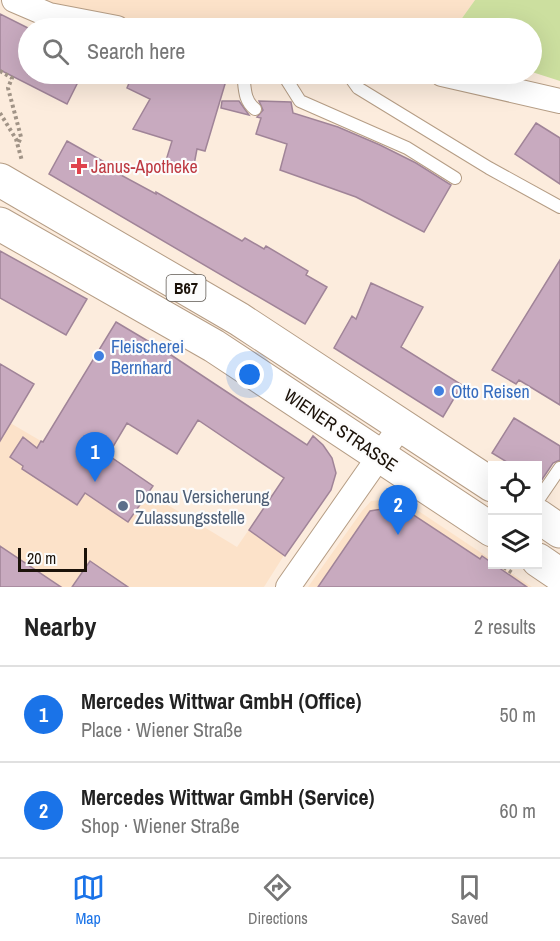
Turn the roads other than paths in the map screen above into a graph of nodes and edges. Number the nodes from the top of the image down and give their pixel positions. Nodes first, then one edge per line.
1 (14, 0) edge
2 (65, 18) edge
3 (244, 84) edge
4 (289, 84) edge
5 (355, 84) edge
6 (486, 84) edge
7 (560, 101) edge
8 (255, 109) dead end
9 (455, 177) dead end
10 (8, 185) edge
11 (560, 207) edge
12 (0, 224) edge
13 (402, 424) junction
14 (380, 456) junction
15 (560, 468) edge
16 (488, 482) edge
17 (542, 493) edge
18 (542, 519) edge
19 (488, 527) edge
20 (560, 531) edge
21 (542, 563) edge
22 (560, 575) edge
23 (288, 587) edge

1 - 2 street
3 - 8 lane
4 - 9 lane
5 - 11 lane
6 - 7 street
10 - 13 main road, WIENER STRASSE / B67
12 - 14 main road, WIENER STRASSE / B67
13 - 14 street
13 - 16 main road, WIENER STRASSE / B67
14 - 19 main road, WIENER STRASSE / B67
14 - 23 street
15 - 17 lane
18 - 20 main road
21 - 22 main road

